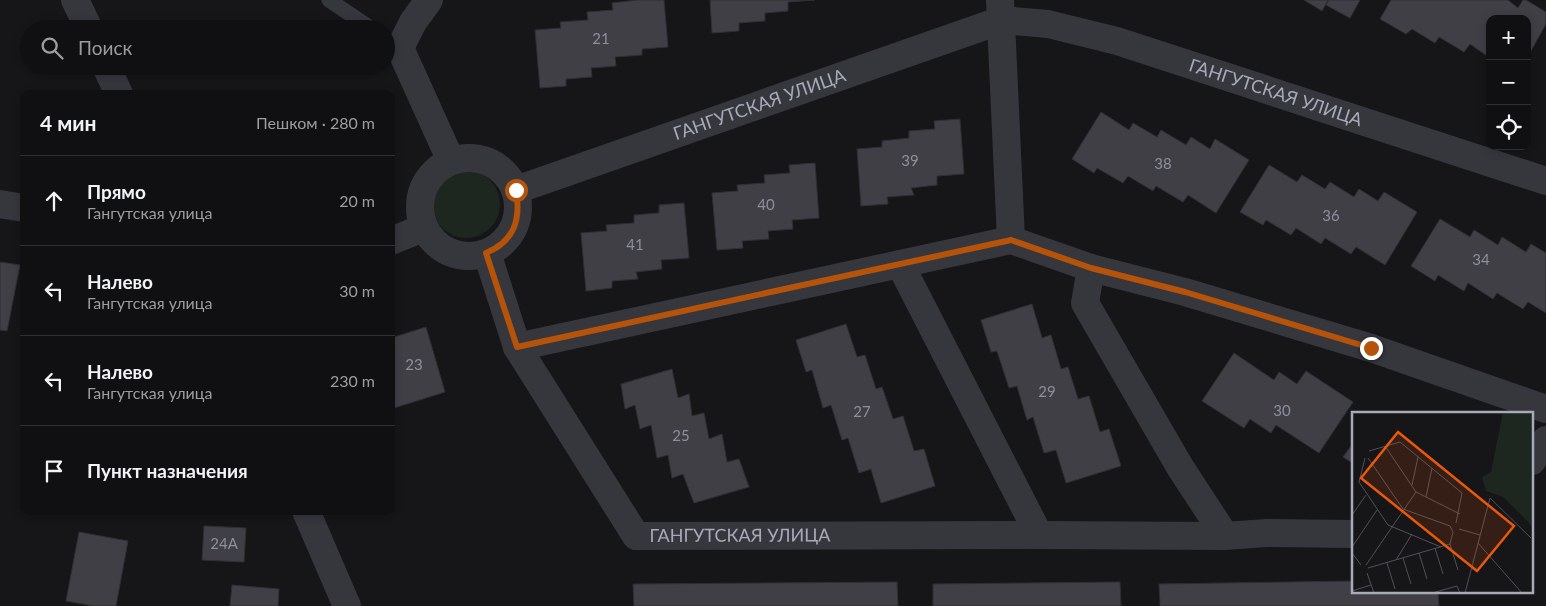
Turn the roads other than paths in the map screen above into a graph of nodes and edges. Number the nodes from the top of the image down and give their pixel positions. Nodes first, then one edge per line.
1 (75, 0) edge
2 (329, 0) edge
3 (429, 0) edge
4 (1001, 10) edge
5 (85, 20) edge
6 (359, 20) edge
7 (395, 41) edge
8 (395, 47) edge
9 (110, 75) edge
10 (117, 90) edge
11 (451, 161) junction
12 (1546, 181) edge
13 (516, 190) junction
14 (0, 204) edge
15 (20, 207) edge
16 (423, 228) junction
17 (395, 239) edge
18 (1011, 240) junction
19 (486, 253) junction
20 (900, 264) junction
21 (1091, 268) junction
22 (517, 347) junction
23 (1546, 408) edge
24 (1546, 440) edge
25 (1534, 458) edge
26 (308, 515) edge
27 (1039, 534) junction
28 (1352, 534) edge
29 (1225, 536) junction
30 (347, 606) edge

1 - 5 street
2 - 6 lane
3 - 7 street
4 - 12 street, ГАНГУТСКАЯ УЛИЦА
4 - 13 street, ГАНГУТСКАЯ УЛИЦА
4 - 18 street
8 - 11 street
9 - 10 street
11 - 13 street
11 - 16 street
13 - 19 street
14 - 15 street
16 - 17 street
16 - 19 street
18 - 20 street
18 - 21 street
19 - 22 street, ГАНГУТСКАЯ УЛИЦА
20 - 22 street
20 - 27 street
21 - 23 street
21 - 29 street
22 - 27 street, ГАНГУТСКАЯ УЛИЦА
24 - 25 street
26 - 30 street
27 - 29 street, ГАНГУТСКАЯ УЛИЦА
28 - 29 street, ГАНГУТСКАЯ УЛИЦА

